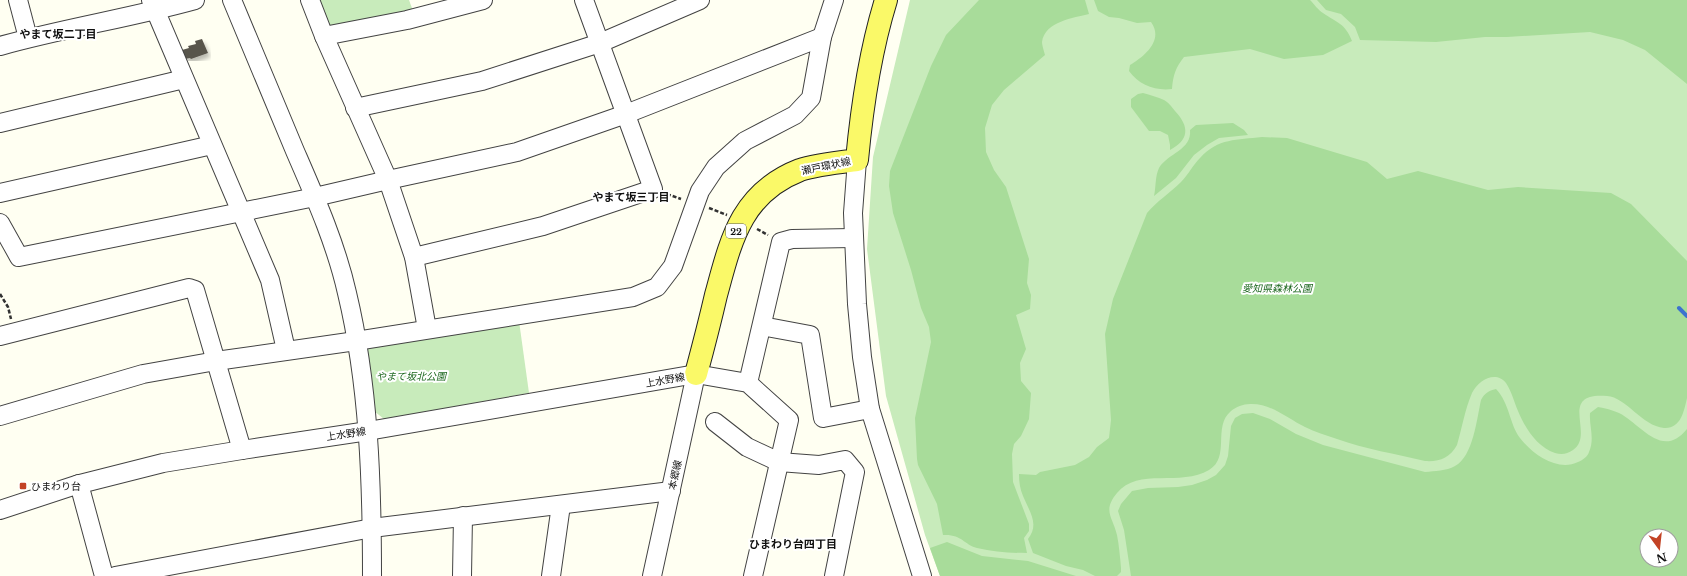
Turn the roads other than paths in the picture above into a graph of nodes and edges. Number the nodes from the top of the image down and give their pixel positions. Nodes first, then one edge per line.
1 (18, 0) edge
2 (194, 0) edge
3 (232, 0) edge
4 (310, 0) edge
5 (483, 0) edge
6 (584, 0) edge
7 (700, 0) edge
8 (834, 0) edge
9 (886, 0) edge
10 (153, 5) edge
11 (324, 36) junction
12 (822, 37) junction
13 (28, 38) junction
14 (600, 43) junction
15 (0, 46) edge
16 (184, 79) junction
17 (355, 108) junction
18 (626, 114) junction
19 (0, 123) edge
20 (212, 145) junction
21 (857, 160) junction
22 (388, 180) junction
23 (0, 193) edge
24 (315, 198) junction
25 (241, 212) junction
26 (0, 223) edge
27 (854, 238) junction
28 (414, 257) junction
29 (762, 326) junction
30 (427, 329) junction
31 (7, 334) edge
32 (356, 341) junction
33 (286, 350) junction
34 (216, 360) junction
35 (696, 374) junction
36 (748, 383) junction
37 (870, 409) junction
38 (0, 416) edge
39 (715, 422) dead end
40 (368, 431) junction
41 (242, 450) junction
42 (779, 462) junction
43 (79, 484) junction
44 (671, 491) junction
45 (562, 505) junction
46 (0, 510) edge
47 (463, 516) junction
48 (372, 528) junction
49 (104, 576) edge
50 (116, 576) edge
51 (372, 576) edge
52 (462, 576) edge
53 (551, 576) edge
54 (652, 576) edge
55 (753, 576) edge
56 (834, 576) edge
57 (922, 576) edge

1 - 13 street
2 - 10 street
3 - 24 street
4 - 11 street
5 - 11 street
6 - 14 street
7 - 14 street
8 - 12 street
9 - 21 main road, 瀬戸環状線
10 - 13 street
10 - 16 street
11 - 17 street
12 - 18 street
12 - 30 street
13 - 15 street
14 - 17 street
14 - 18 street
16 - 19 street
16 - 20 street
17 - 22 street
18 - 22 street
18 - 28 street
20 - 23 street
20 - 25 street
21 - 27 street
21 - 35 main road, 瀬戸環状線 / 22
22 - 24 street
22 - 28 street
24 - 25 street
24 - 32 street
25 - 26 street
25 - 33 street
27 - 29 street
27 - 37 street
28 - 30 street
29 - 36 street
29 - 37 street
30 - 32 street
31 - 34 street
32 - 33 street
32 - 40 street
33 - 34 street
34 - 38 street
34 - 41 street
35 - 36 street, 上水野線
35 - 40 street, 上水野線
35 - 44 street, 本郷線
36 - 42 street
37 - 57 street
39 - 42 street
40 - 41 street, 上水野線
40 - 48 street
41 - 43 street, 上水野線
42 - 55 street
42 - 56 street
43 - 46 street, 上水野線
43 - 49 street
44 - 45 street
44 - 54 street, 本郷線
45 - 47 street
45 - 53 street
47 - 48 street
47 - 52 street
48 - 50 street
48 - 51 street

